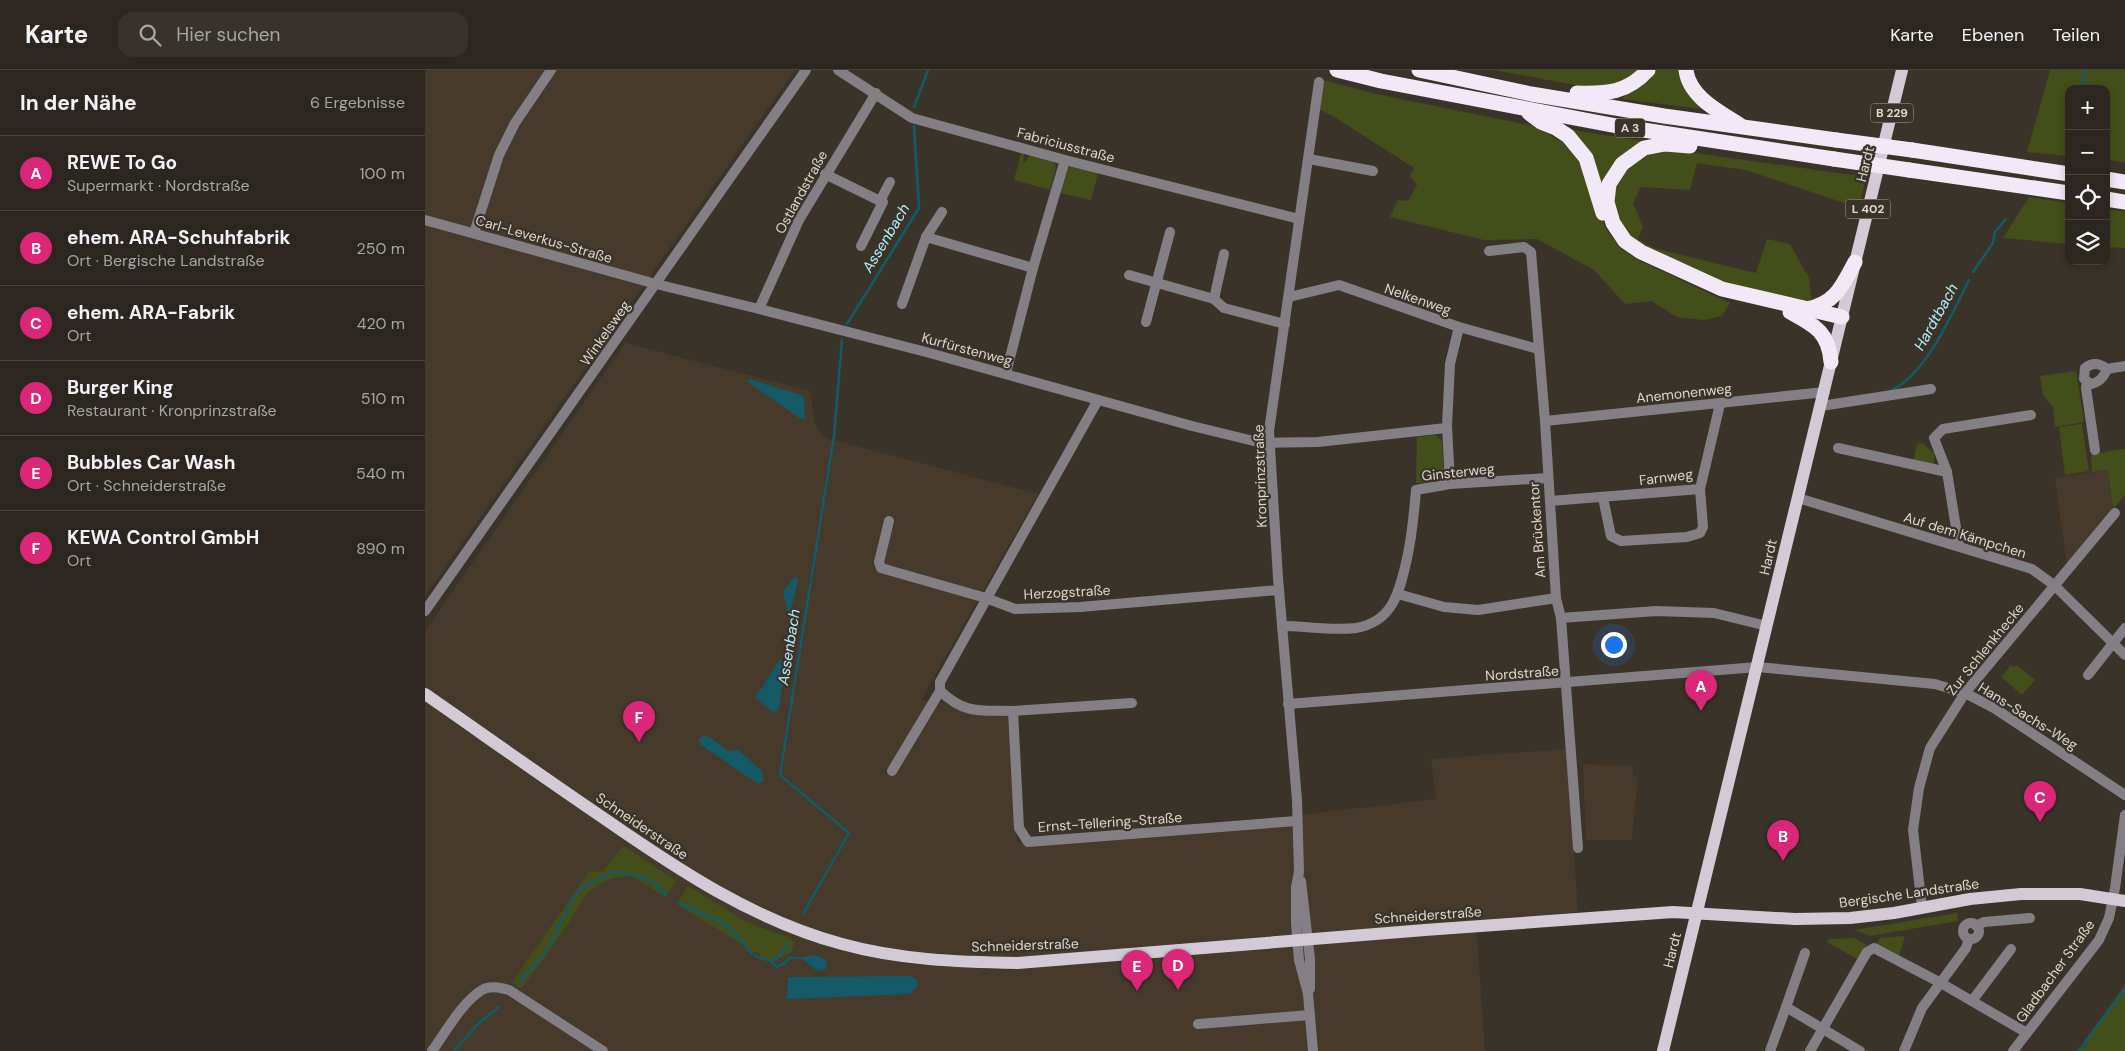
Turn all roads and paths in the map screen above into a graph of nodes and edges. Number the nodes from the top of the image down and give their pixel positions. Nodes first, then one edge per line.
1 (551, 70) edge
2 (806, 70) edge
3 (838, 70) edge
4 (1337, 70) edge
5 (1419, 70) edge
6 (1648, 70) edge
7 (1686, 70) edge
8 (1902, 70) edge
9 (1319, 82) dead end
10 (875, 94) junction
11 (1531, 94) junction
12 (1524, 109) junction
13 (1743, 127) junction
14 (1737, 144) junction
15 (1882, 157) joint
16 (1309, 159) junction
17 (1065, 160) junction
18 (1373, 171) dead end
19 (2065, 173) edge
20 (825, 174) junction
21 (2110, 180) edge
22 (890, 182) dead end
23 (2125, 182) edge
24 (2065, 192) edge
25 (2110, 200) edge
26 (880, 201) junction
27 (2125, 202) edge
28 (942, 212) dead end
29 (1299, 219) junction
30 (425, 220) edge
31 (1170, 232) dead end
32 (474, 233) junction
33 (926, 237) junction
34 (861, 246) dead end
35 (1489, 251) dead end
36 (1224, 254) dead end
37 (1855, 262) junction
38 (1033, 268) junction
39 (1129, 275) dead end
40 (1156, 283) junction
41 (656, 284) junction
42 (1289, 296) junction
43 (1214, 299) junction
44 (902, 304) dead end
45 (759, 308) junction
46 (1805, 309) junction
47 (1790, 312) junction
48 (1841, 320) junction
49 (1146, 322) dead end
50 (1285, 324) junction
51 (1459, 327) junction
52 (1538, 349) junction
53 (1831, 362) junction
54 (2125, 366) edge
55 (2107, 369) junction
56 (1006, 374) junction
57 (2087, 383) junction
58 (1931, 390) dead end
59 (1825, 392) junction
60 (1098, 400) junction
61 (1719, 404) junction
62 (1821, 406) junction
63 (2031, 415) dead end
64 (1545, 421) junction
65 (1446, 428) junction
66 (1270, 442) junction
67 (1839, 448) dead end
68 (2095, 450) dead end
69 (1947, 472) junction
70 (1547, 478) junction
71 (1450, 484) junction
72 (1700, 488) junction
73 (1603, 498) junction
74 (1798, 498) junction
75 (1550, 501) junction
76 (2115, 513) dead end
77 (889, 521) dead end
78 (1959, 546) junction
79 (2053, 585) junction
80 (1279, 590) junction
81 (1399, 594) junction
82 (986, 598) junction
83 (1556, 598) junction
84 (425, 611) edge
85 (1561, 618) junction
86 (1282, 626) junction
87 (1767, 626) junction
88 (2125, 628) edge
89 (2113, 643) junction
90 (2125, 655) edge
91 (1758, 667) junction
92 (2088, 675) dead end
93 (1565, 683) junction
94 (940, 691) junction
95 (1965, 693) junction
96 (425, 694) edge
97 (1132, 703) dead end
98 (1288, 704) junction
99 (1013, 711) junction
100 (892, 771) dead end
101 (2125, 795) edge
102 (2125, 815) edge
103 (1297, 822) junction
104 (2123, 844) edge
105 (1578, 848) dead end
106 (2119, 900) edge
107 (1922, 907) junction
108 (1697, 912) junction
109 (2030, 918) dead end
110 (1302, 940) junction
111 (2011, 949) dead end
112 (1805, 953) dead end
113 (1939, 982) junction
114 (1972, 1001) junction
115 (1786, 1007) junction
116 (1310, 1015) junction
117 (1198, 1024) dead end
118 (1823, 1028) junction
119 (2027, 1033) junction
120 (1855, 1050) edge
121 (432, 1051) edge
122 (603, 1051) edge
123 (1313, 1051) edge
124 (1663, 1051) edge
125 (1770, 1051) edge
126 (1810, 1051) edge
127 (1904, 1051) edge
128 (2013, 1051) edge

1 - 32 street
2 - 41 street, Winkelsweg
3 - 10 street, Fabriciusstraße
4 - 12 highway, A 3
5 - 11 highway, A 3
6 - 11 highway
7 - 13 highway
8 - 15 main road, Hardt / B 229
9 - 16 street, Kronprinzstraße
10 - 17 street, Fabriciusstraße
10 - 20 street, Ostlandstraße
11 - 13 highway, A 3
12 - 14 highway, A 3
12 - 47 highway
13 - 19 highway, A 3, bridge
14 - 24 highway, A 3, bridge
14 - 46 highway
15 - 37 main road, Hardt / L 402
16 - 18 street
16 - 29 street, Kronprinzstraße
17 - 29 street, Fabriciusstraße
17 - 38 street
20 - 26 street
20 - 45 street, Ostlandstraße
21 - 23 highway
22 - 26 street
25 - 27 highway
26 - 34 street
28 - 33 street
29 - 42 street, Kronprinzstraße
30 - 32 street, Carl-Leverkus-Straße
31 - 40 street
32 - 41 street, Carl-Leverkus-Straße
33 - 38 street
33 - 44 street
35 - 52 street, Am Brückentor
36 - 43 street
37 - 46 highway
37 - 48 main road, Hardt / L 402
38 - 56 street
39 - 40 street
40 - 43 street
40 - 49 street
41 - 45 street, Kurfürstenweg
41 - 84 street, Winkelsweg
42 - 50 street, Kronprinzstraße
42 - 51 street, Nelkenweg
43 - 50 street
45 - 56 street, Kurfürstenweg
46 - 48 highway
47 - 48 highway
47 - 53 highway
48 - 53 main road, Hardt / L 402
50 - 66 street, Kronprinzstraße
51 - 52 street, Nelkenweg
51 - 65 street
52 - 64 street, Am Brückentor
53 - 59 main road, Hardt / L 402
54 - 55 street
55 - 57 street
55 - 57 street
56 - 60 street, Kurfürstenweg
57 - 68 street
58 - 62 street
59 - 61 street, Anemonenweg
59 - 62 main road, Hardt / L 402
60 - 66 street, Kurfürstenweg
60 - 82 street
61 - 64 street, Anemonenweg
61 - 72 street, Farnweg
62 - 74 main road, Hardt / L 402
63 - 69 street
64 - 70 street, Am Brückentor
65 - 66 street, Kurfürstenweg
65 - 71 street
66 - 80 street, Kronprinzstraße
67 - 69 street
69 - 78 street
70 - 71 street, Ginsterweg
70 - 75 street, Am Brückentor
71 - 81 street, Ginsterweg
72 - 73 street, Farnweg
72 - 73 street
73 - 75 street, Farnweg
74 - 78 street, Auf dem Kämpchen
74 - 87 main road, Hardt / L 402
75 - 83 street, Am Brückentor
76 - 79 street, Zur Schlenkhecke
77 - 82 street, Herzogstraße
78 - 79 street, Auf dem Kämpchen
79 - 89 street, Auf dem Kämpchen
79 - 95 street, Zur Schlenkhecke
80 - 82 street, Herzogstraße
80 - 86 street, Kronprinzstraße
81 - 83 street
81 - 86 street
82 - 94 street
83 - 85 street, Am Brückentor
85 - 87 street
85 - 93 street, Am Brückentor
86 - 98 street, Kronprinzstraße
87 - 91 main road, Hardt / L 402
88 - 89 street
89 - 90 street, Auf dem Kämpchen
89 - 92 street
91 - 93 street, Nordstraße
91 - 95 street, Hans-Sachs-Weg
91 - 108 main road, Hardt / L 402
93 - 98 street, Nordstraße
93 - 105 street, Am Brückentor
94 - 99 street
94 - 100 street
95 - 101 street, Hans-Sachs-Weg
95 - 107 street, Zur Schlenkhecke
96 - 110 main road, Schneiderstraße
97 - 99 street
98 - 103 street, Kronprinzstraße
99 - 103 street, Ernst-Tellering-Straße
102 - 104 street, Gladbacher Straße
103 - 110 street, Kronprinzstraße
104 - 106 street, Gladbacher Straße
106 - 107 main road, Bergische Landstraße
106 - 119 street, Gladbacher Straße
107 - 108 main road, Bergische Landstraße
108 - 110 main road, Schneiderstraße
108 - 124 main road, Hardt / L 402
109 - 113 street
110 - 116 street, Kronprinzstraße
111 - 114 street
112 - 115 street
113 - 114 street
113 - 118 street
113 - 127 street
114 - 119 street
115 - 118 street
115 - 125 street
116 - 117 street
116 - 123 street, Kronprinzstraße
118 - 120 street
118 - 126 street
119 - 128 street, Gladbacher Straße
121 - 122 street

